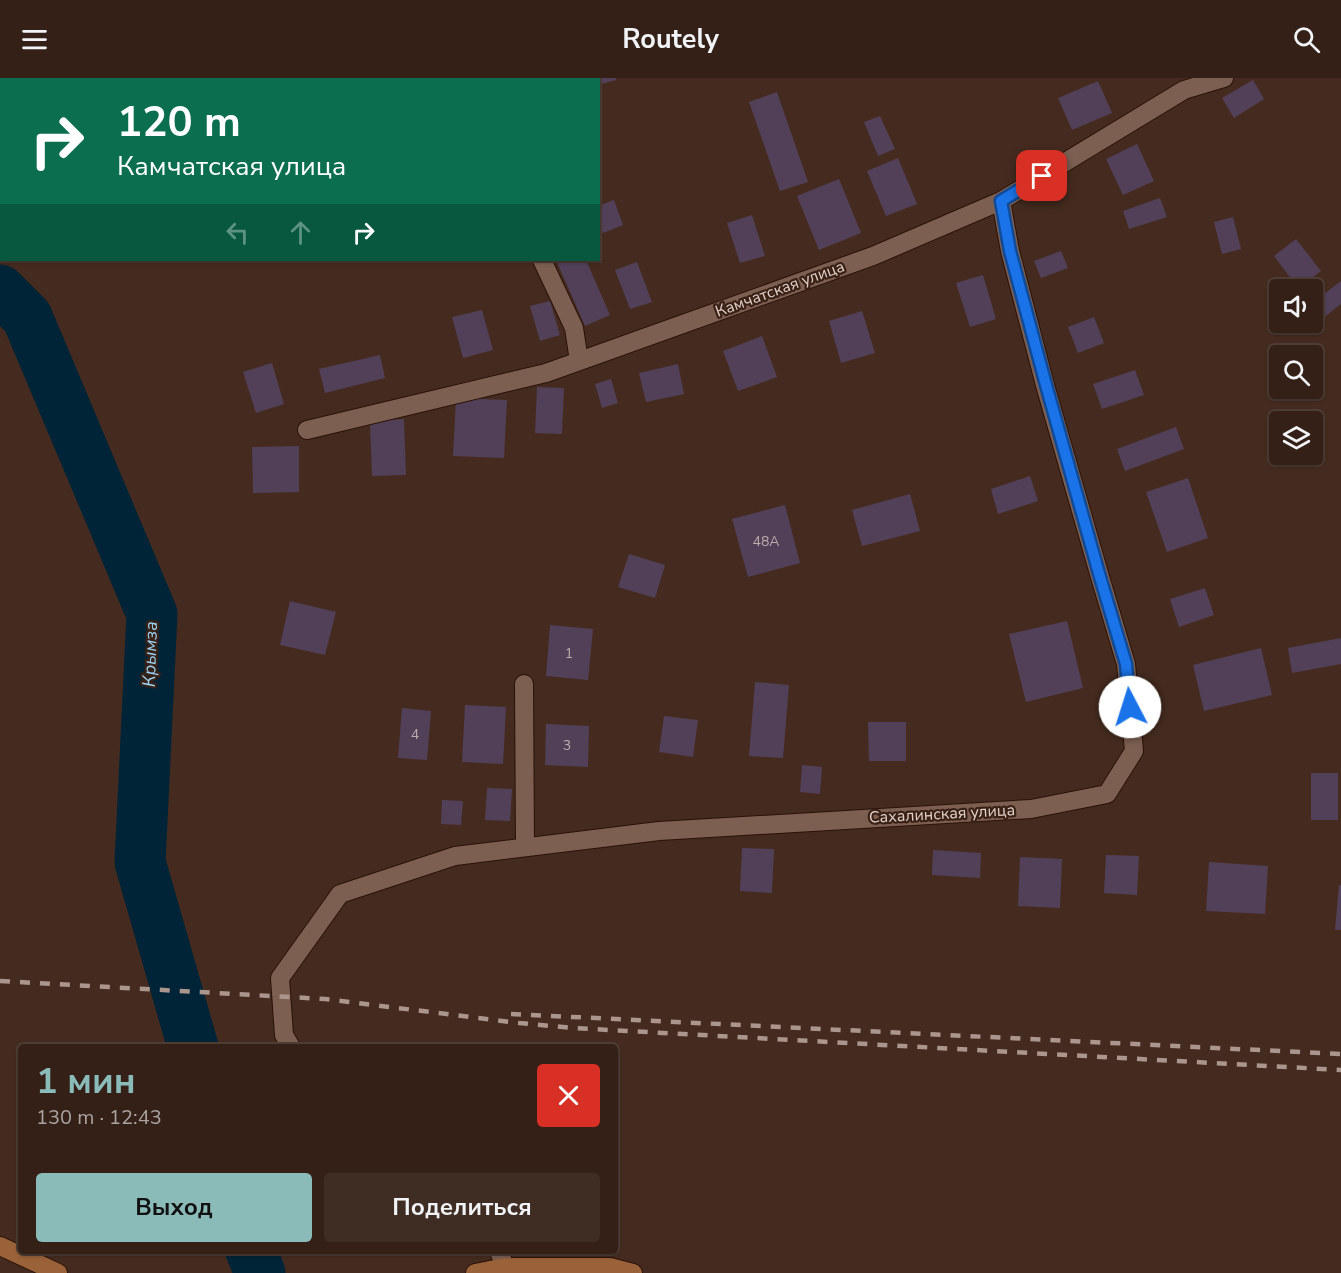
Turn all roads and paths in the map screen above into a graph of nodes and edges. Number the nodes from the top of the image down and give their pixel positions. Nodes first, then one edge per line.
1 (1224, 78) edge
2 (1181, 84) edge
3 (1001, 201) junction
4 (542, 261) edge
5 (579, 361) junction
6 (307, 430) dead end
7 (524, 684) dead end
8 (525, 847) junction
9 (289, 1044) edge
10 (0, 1246) edge
11 (502, 1259) edge
12 (58, 1273) edge
13 (475, 1273) edge
14 (633, 1273) edge

1 - 2 street, Камчатская улица
2 - 3 street, Камчатская улица
3 - 5 street, Камчатская улица
3 - 8 street, Сахалинская улица
4 - 5 street
5 - 6 street, Камчатская улица
7 - 8 street
8 - 9 street, Сахалинская улица
10 - 12 street
11 - 13 street
11 - 14 street

